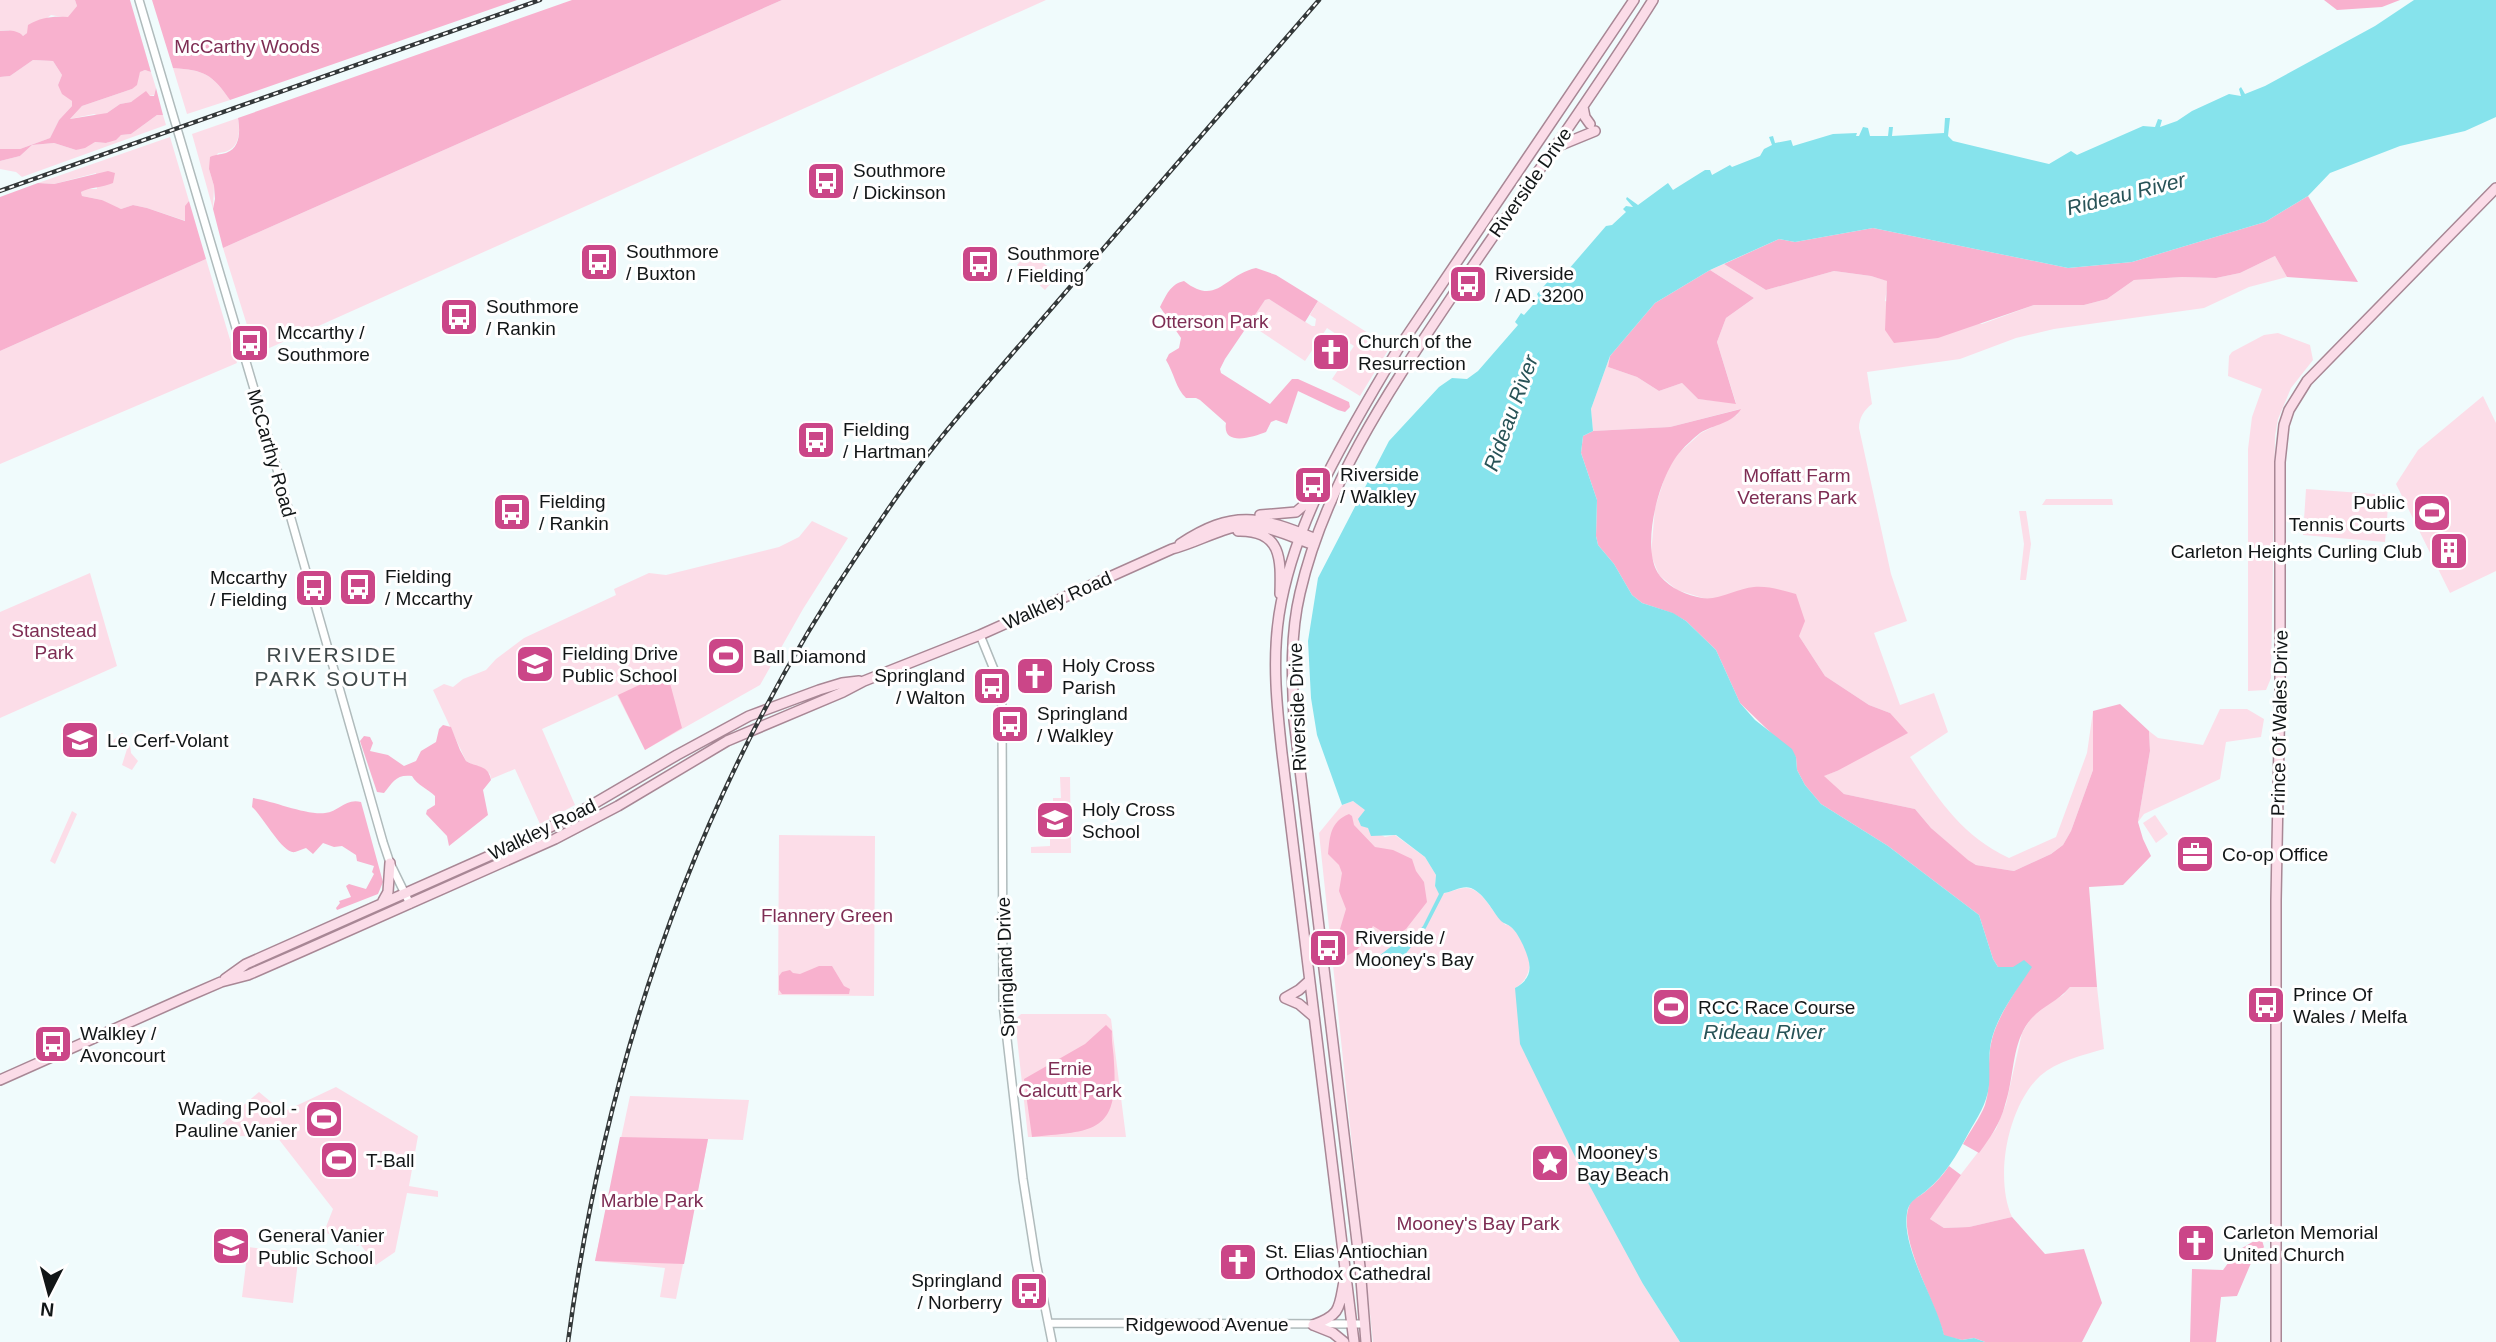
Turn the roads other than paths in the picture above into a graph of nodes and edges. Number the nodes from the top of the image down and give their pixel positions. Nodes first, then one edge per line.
1 (139, 0) edge
2 (1634, 0) edge
3 (1653, 0) edge
4 (1583, 107) junction
5 (1555, 148) junction
6 (2496, 188) edge
7 (1322, 488) junction
8 (1238, 519) junction
9 (1212, 535) junction
10 (1300, 536) junction
11 (1315, 542) junction
12 (1172, 549) junction
13 (1279, 615) junction
14 (980, 635) junction
15 (864, 681) junction
16 (390, 863) junction
17 (405, 892) junction
18 (382, 902) junction
19 (410, 904) junction
20 (1309, 981) junction
21 (221, 982) junction
22 (1313, 1016) junction
23 (0, 1080) edge
24 (1346, 1272) junction
25 (1050, 1323) junction
26 (1353, 1324) junction
27 (1365, 1324) junction
28 (1313, 1325) junction
29 (1052, 1342) edge
30 (1344, 1342) edge
31 (1354, 1342) edge
32 (1366, 1342) edge
33 (2276, 1342) edge

1 - 16 street, McCarthy Road
2 - 7 main road, Riverside Drive
3 - 4 main road, Riverside Drive
4 - 5 main road, Riverside Drive
4 - 5 main road
5 - 11 main road, Riverside Drive
6 - 33 main road, Prince Of Wales Drive
7 - 8 main road
7 - 10 main road, Riverside Drive
8 - 10 main road, Walkley Road
8 - 12 main road, Walkley Road
9 - 10 main road, Walkley Road
9 - 12 main road, Walkley Road
9 - 13 main road
10 - 11 main road, Walkley Road
10 - 13 main road, Riverside Drive
11 - 27 main road, Riverside Drive
12 - 14 main road, Walkley Road
13 - 20 main road, Riverside Drive
14 - 15 main road, Walkley Road
14 - 25 street, Springland Drive
15 - 17 main road, Walkley Road
15 - 19 main road, Walkley Road
16 - 17 street, McCarthy Road
16 - 18 main road
17 - 18 main road, Walkley Road
17 - 19 street, McCarthy Road
18 - 21 main road, Walkley Road
19 - 21 main road, Walkley Road
20 - 22 main road, Riverside Drive
20 - 22 main road
21 - 23 main road, Walkley Road
22 - 24 main road, Riverside Drive
24 - 26 main road, Riverside Drive
24 - 28 main road
25 - 28 street, Ridgewood Avenue
25 - 29 street, Springland Drive
26 - 27 street, Ridgewood Avenue
26 - 28 street, Ridgewood Avenue
26 - 31 main road, Riverside Drive
27 - 32 main road, Riverside Drive
28 - 30 main road

